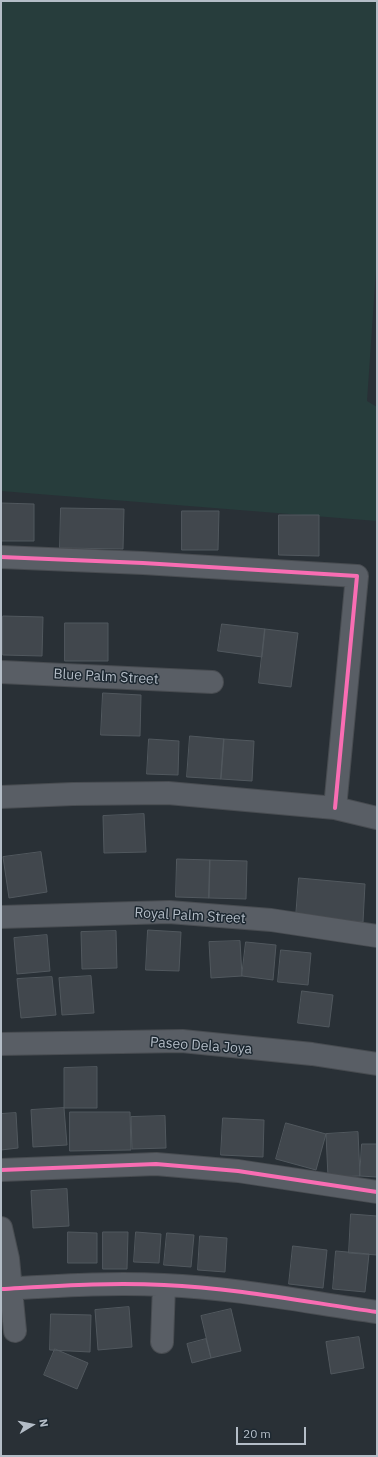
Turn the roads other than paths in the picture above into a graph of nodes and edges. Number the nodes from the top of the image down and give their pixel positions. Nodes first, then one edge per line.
1 (1, 557) edge
2 (1, 672) edge
3 (212, 682) dead end
4 (1, 797) edge
5 (335, 808) junction
6 (377, 818) edge
7 (1, 917) edge
8 (377, 936) edge
9 (1, 1044) edge
10 (377, 1064) edge
11 (1, 1170) edge
12 (377, 1192) edge
13 (1, 1228) edge
14 (164, 1284) junction
15 (6, 1289) edge
16 (377, 1312) edge
17 (15, 1331) dead end
18 (162, 1342) dead end

1 - 5 street
2 - 3 street, Blue Palm Street
4 - 5 street
5 - 6 street
7 - 8 street, Royal Palm Street
9 - 10 street, Paseo Dela Joya
11 - 12 street
13 - 15 street
14 - 15 street
14 - 16 street
14 - 18 street
15 - 17 street

